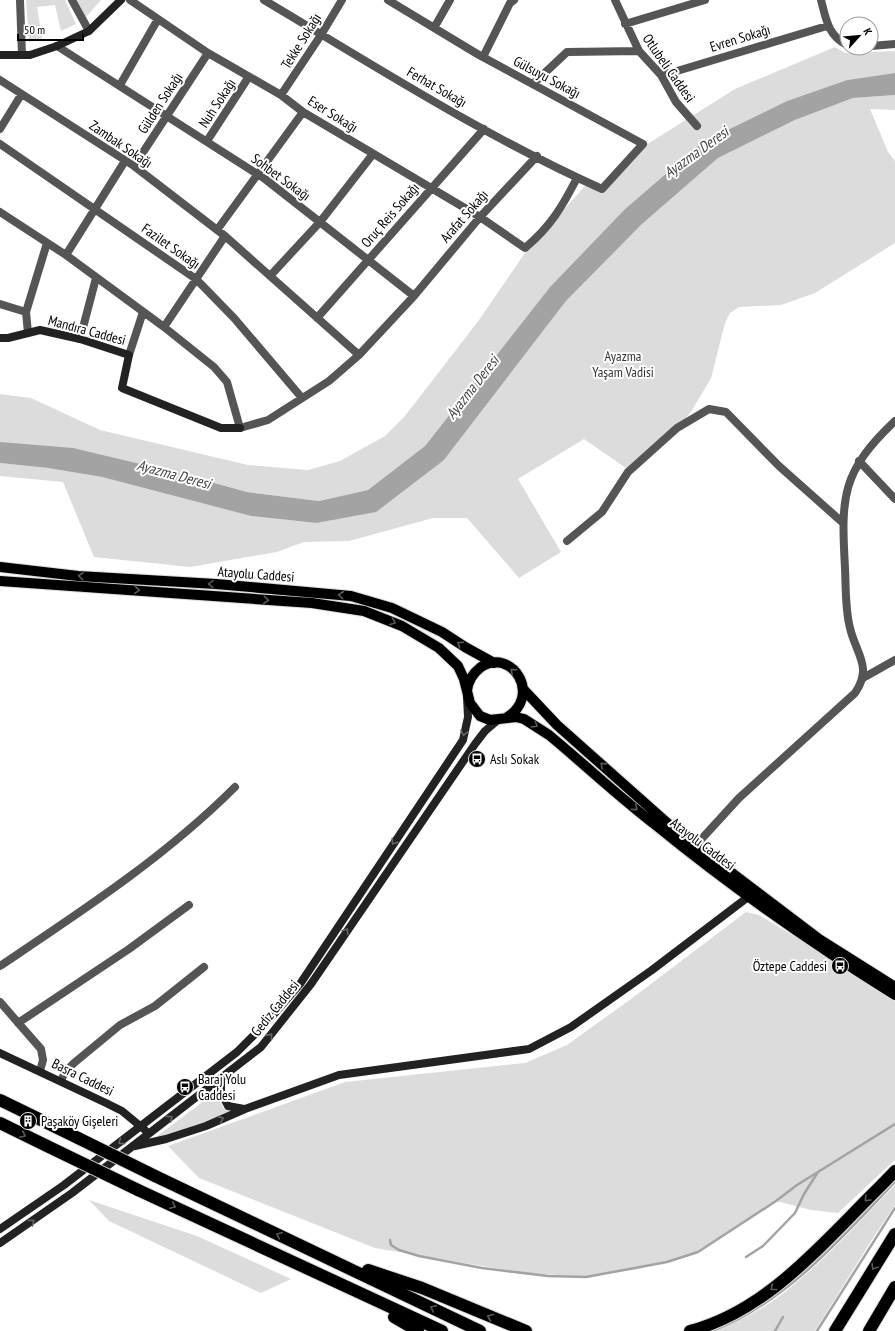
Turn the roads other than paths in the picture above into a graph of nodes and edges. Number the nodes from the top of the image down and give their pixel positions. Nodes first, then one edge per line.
1 (20, 0) edge
2 (72, 0) edge
3 (121, 0) edge
4 (130, 0) edge
5 (264, 0) edge
6 (342, 0) edge
7 (388, 0) edge
8 (450, 0) edge
9 (514, 0) edge
10 (615, 0) edge
11 (705, 0) edge
12 (821, 0) edge
13 (158, 19) junction
14 (625, 24) junction
15 (827, 26) junction
16 (434, 28) junction
17 (89, 31) junction
18 (321, 34) junction
19 (839, 40) edge
20 (895, 44) edge
21 (879, 45) edge
22 (58, 46) junction
23 (639, 51) junction
24 (208, 53) junction
25 (0, 55) edge
26 (22, 55) junction
27 (483, 57) junction
28 (660, 75) junction
29 (248, 78) junction
30 (0, 80) edge
31 (533, 84) junction
32 (120, 85) junction
33 (21, 94) junction
34 (281, 96) junction
35 (303, 112) junction
36 (168, 116) junction
37 (697, 126) dead end
38 (0, 129) edge
39 (484, 129) junction
40 (207, 141) junction
41 (0, 144) edge
42 (373, 154) junction
43 (537, 156) junction
44 (125, 161) junction
45 (134, 166) junction
46 (257, 174) junction
47 (577, 178) junction
48 (431, 188) junction
49 (602, 189) joint
50 (95, 208) junction
51 (0, 212) edge
52 (480, 217) junction
53 (320, 222) junction
54 (217, 230) junction
55 (225, 236) junction
56 (47, 243) junction
57 (66, 255) junction
58 (368, 260) junction
59 (270, 276) junction
60 (96, 278) junction
61 (196, 279) junction
62 (414, 296) junction
63 (0, 304) edge
64 (26, 312) junction
65 (143, 312) junction
66 (317, 318) junction
67 (164, 327) junction
68 (28, 333) junction
69 (0, 338) edge
70 (80, 339) junction
71 (129, 355) junction
72 (359, 355) junction
73 (302, 398) junction
74 (895, 421) edge
75 (240, 428) junction
76 (859, 461) junction
77 (895, 499) edge
78 (842, 522) junction
79 (567, 541) dead end
80 (0, 567) edge
81 (0, 581) edge
82 (895, 660) edge
83 (494, 663) junction
84 (863, 678) junction
85 (524, 690) junction
86 (467, 695) junction
87 (498, 720) junction
88 (235, 787) dead end
89 (696, 845) junction
90 (753, 894) junction
91 (189, 905) dead end
92 (0, 966) edge
93 (204, 968) dead end
94 (895, 987) edge
95 (895, 996) edge
96 (0, 1002) edge
97 (18, 1023) junction
98 (0, 1053) edge
99 (40, 1071) junction
100 (221, 1078) junction
101 (61, 1081) junction
102 (0, 1100) edge
103 (245, 1109) junction
104 (0, 1124) edge
105 (142, 1126) junction
106 (149, 1134) junction
107 (131, 1147) junction
108 (895, 1171) edge
109 (0, 1229) edge
110 (895, 1234) edge
111 (0, 1244) edge
112 (314, 1252) junction
113 (278, 1255) junction
114 (895, 1287) edge
115 (418, 1331) edge
116 (442, 1331) edge
117 (480, 1331) edge
118 (526, 1331) edge
119 (690, 1331) edge
120 (835, 1331) edge
121 (869, 1331) edge

1 - 26 street
2 - 17 street
3 - 17 main road
4 - 13 street, Eser Sokağı
5 - 18 street, Ferhat Sokağı
6 - 18 street, Tekke Sokağı
7 - 16 street, Gülsuyu Sokağı
8 - 16 street
9 - 27 street
10 - 14 street, Otlubeli Caddesi
11 - 14 street
12 - 15 street
13 - 24 street, Eser Sokağı
13 - 32 street
14 - 23 street, Otlubeli Caddesi
15 - 19 street
15 - 28 street, Evren Sokağı
16 - 27 street, Gülsuyu Sokağı
17 - 22 main road
18 - 34 street, Tekke Sokağı
18 - 39 street, Ferhat Sokağı
20 - 21 street
22 - 26 main road
22 - 32 street, Sohbet Sokağı
23 - 28 street, Otlubeli Caddesi
23 - 31 street
24 - 29 street, Eser Sokağı
24 - 36 street, Gülden Sokağı
25 - 26 main road
27 - 31 street, Gülsuyu Sokağı
28 - 37 street, Otlubeli Caddesi
29 - 34 street, Eser Sokağı
29 - 40 street, Nuh Sokağı
30 - 33 street, Zambak Sokağı
31 - 49 street, Gülsuyu Sokağı
32 - 36 street, Sohbet Sokağı
33 - 38 street
33 - 44 street, Zambak Sokağı
34 - 35 street, Eser Sokağı
35 - 42 street, Eser Sokağı
35 - 46 street
36 - 40 street, Sohbet Sokağı
36 - 45 street, Gülden Sokağı
39 - 43 street, Ferhat Sokağı
39 - 48 street, Oruç Reis Sokağı
40 - 46 street, Sohbet Sokağı
41 - 50 street, Fazilet Sokağı
42 - 48 street, Eser Sokağı
42 - 53 street
43 - 47 street, Ferhat Sokağı
43 - 52 street, Arafat Sokağı
44 - 45 street, Zambak Sokağı
44 - 50 street
45 - 54 street, Zambak Sokağı
46 - 53 street, Sohbet Sokağı
46 - 54 street
47 - 49 street, Ferhat Sokağı
47 - 52 street, Eser Sokağı
48 - 52 street, Eser Sokağı
48 - 58 street, Oruç Reis Sokağı
50 - 57 street
50 - 61 street, Fazilet Sokağı
51 - 56 street
52 - 62 street, Arafat Sokağı
53 - 58 street, Sohbet Sokağı
53 - 59 street
54 - 55 street, Zambak Sokağı
55 - 59 street, Zambak Sokağı
55 - 61 street
56 - 57 street
56 - 64 street
57 - 60 street
58 - 62 street, Sohbet Sokağı
58 - 66 street, Oruç Reis Sokağı
59 - 66 street, Zambak Sokağı
60 - 65 street
60 - 70 street
61 - 67 street
61 - 73 street, Fazilet Sokağı
62 - 72 street
63 - 64 street
64 - 68 street
65 - 67 street
65 - 71 street
66 - 72 street, Zambak Sokağı
67 - 75 street
68 - 69 main road, Mandıra Caddesi
68 - 70 main road, Mandıra Caddesi
70 - 71 main road, Mandıra Caddesi
71 - 75 main road, Mandıra Caddesi
72 - 73 street
73 - 75 street
74 - 76 street
76 - 77 street
76 - 78 street
78 - 79 street
78 - 84 street
83 -> 80 main road, Atayolu Caddesi
81 -> 86 main road, Atayolu Caddesi
82 - 84 street
85 -> 83 main road, Atayolu Caddesi
83 - 86 main road
84 - 89 street
85 - 87 main road
89 -> 85 main road, Atayolu Caddesi
86 - 87 main road, Atayolu Caddesi
86 -> 105 main road, Gediz Caddesi
87 -> 90 main road, Atayolu Caddesi
100 -> 87 main road, Gediz Caddesi
88 - 92 street
89 - 90 main road, Atayolu Caddesi
90 - 94 main road, Atayolu Caddesi
90 - 95 main road, Atayolu Caddesi
90 - 103 main road
91 - 97 street
93 - 101 street
96 - 97 street
97 - 99 street
98 - 99 main road, Basra Caddesi
99 - 101 main road, Basra Caddesi
100 - 103 main road
106 -> 100 main road, Gediz Caddesi
101 - 105 main road, Basra Caddesi
112 -> 102 highway, bridge
107 -> 103 main road
104 -> 113 highway, bridge
105 - 106 main road, Basra Caddesi
105 -> 109 main road, Gediz Caddesi
106 - 107 main road, Gediz Caddesi
111 -> 107 main road, Gediz Caddesi
108 -> 119 highway
110 -> 120 highway
117 -> 112 highway
118 -> 112 highway
113 - 115 highway
113 - 116 highway
114 - 121 highway

